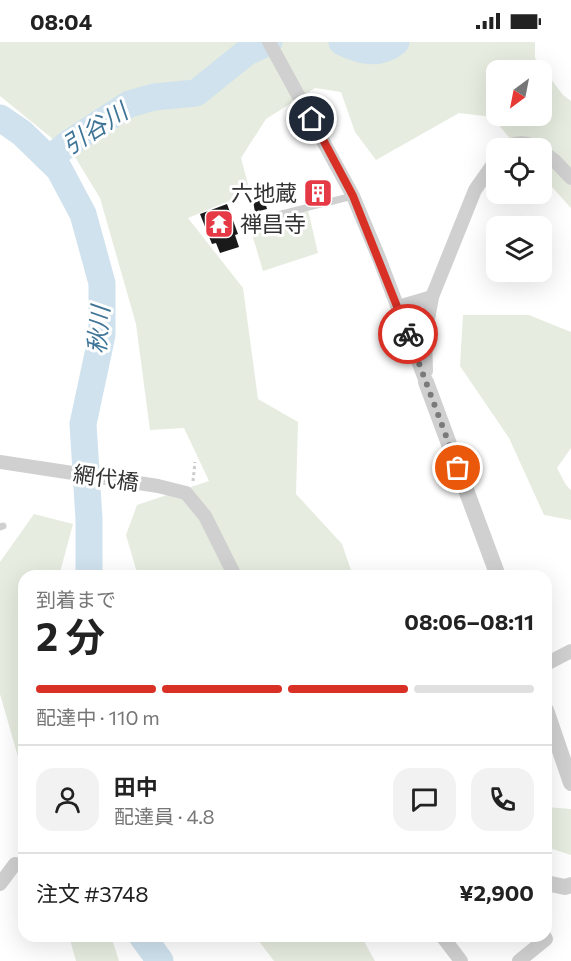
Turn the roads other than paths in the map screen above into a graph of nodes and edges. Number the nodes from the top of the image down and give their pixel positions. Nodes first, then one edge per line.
1 (269, 42) edge
2 (552, 159) edge
3 (486, 174) edge
4 (571, 178) edge
5 (353, 196) junction
6 (249, 222) dead end
7 (432, 297) junction
8 (398, 307) junction
9 (426, 382) junction
10 (0, 462) edge
11 (232, 570) edge
12 (496, 570) edge
13 (571, 651) edge
14 (552, 661) edge
15 (552, 728) edge
16 (571, 783) edge
17 (15, 864) dead end
18 (0, 884) edge
19 (552, 884) edge
20 (571, 885) edge
21 (447, 942) edge
22 (542, 942) edge
23 (461, 961) edge
24 (519, 961) edge

1 - 5 street
2 - 4 street
3 - 7 street
5 - 6 lane
5 - 8 street
7 - 8 street
7 - 9 street
8 - 9 street
9 - 12 street
10 - 11 street, 網代橋
13 - 14 street
15 - 16 street
17 - 18 street
19 - 20 street
21 - 23 street
22 - 24 street

